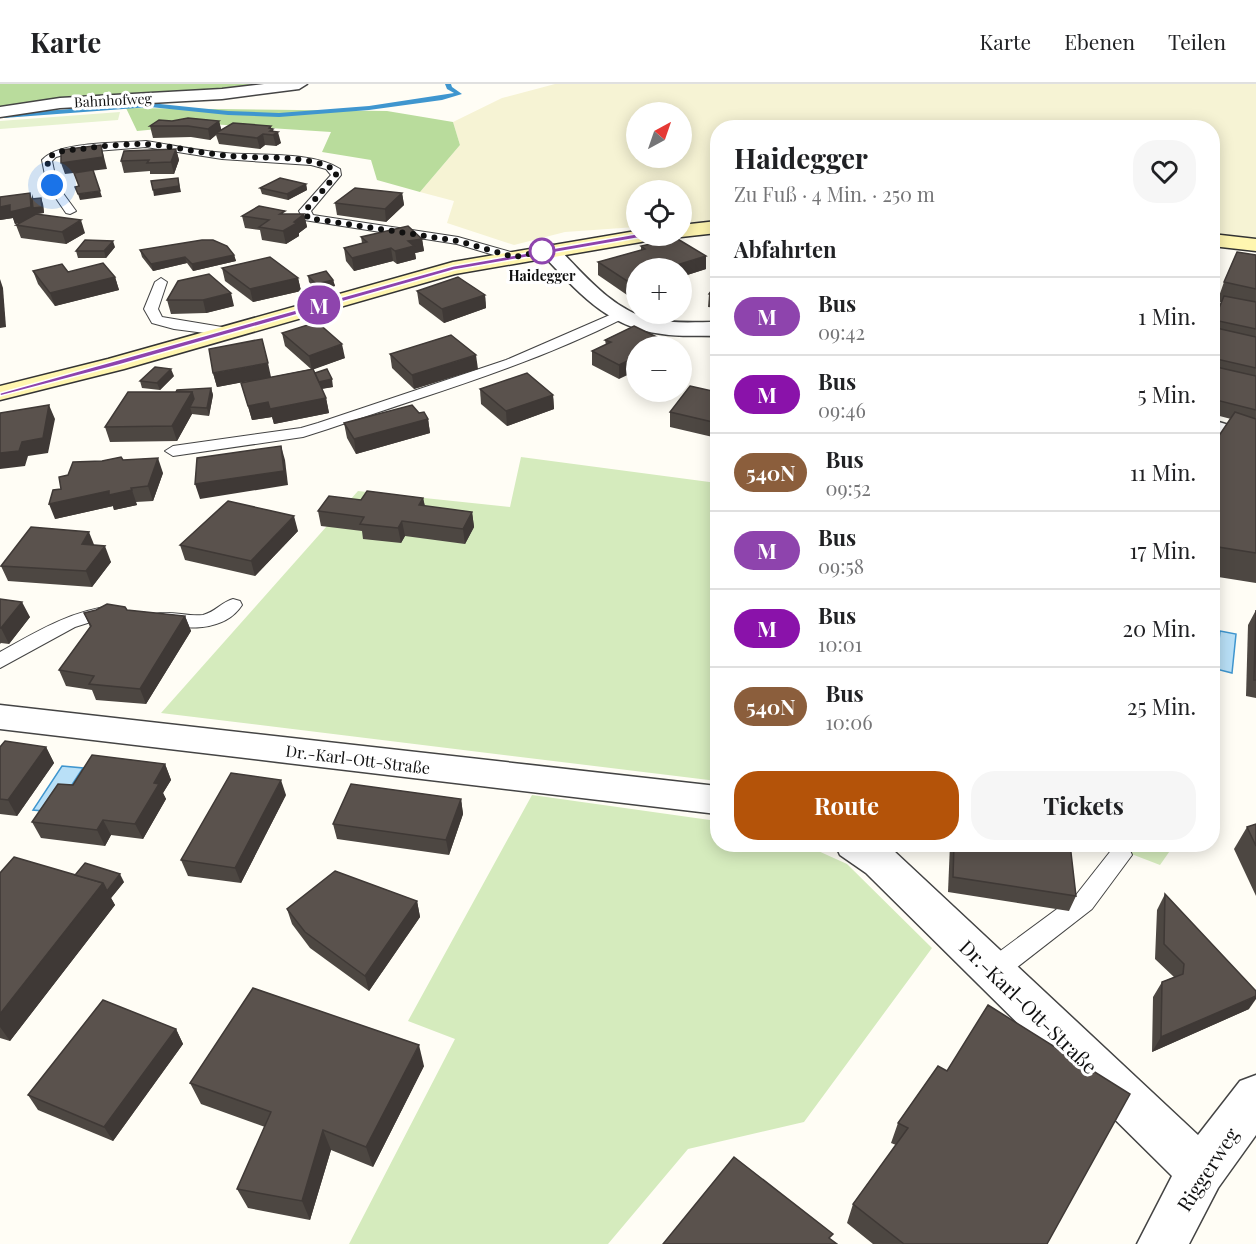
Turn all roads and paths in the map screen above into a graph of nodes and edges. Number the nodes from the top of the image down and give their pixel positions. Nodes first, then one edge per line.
1 (299, 84) edge
2 (0, 112) edge
3 (136, 156) edge
4 (47, 160) junction
5 (70, 212) dead end
6 (710, 228) edge
7 (692, 230) edge
8 (626, 238) edge
9 (1220, 241) edge
10 (1256, 245) edge
11 (549, 250) junction
12 (514, 257) junction
13 (161, 282) dead end
14 (619, 315) junction
15 (710, 329) edge
16 (223, 333) junction
17 (0, 393) edge
18 (1220, 430) edge
19 (1256, 441) edge
20 (173, 451) dead end
21 (233, 605) dead end
22 (127, 614) edge
23 (148, 616) edge
24 (0, 661) edge
25 (0, 717) edge
26 (710, 799) edge
27 (866, 852) edge
28 (1121, 855) dead end
29 (993, 971) junction
30 (1256, 1097) edge
31 (1200, 1171) junction
32 (1162, 1244) edge

1 - 2 street, Bahnhofweg
3 - 4 lane
4 - 5 lane
4 - 12 lane
6 - 7 main road
8 - 11 main road
9 - 10 main road
11 - 12 main road
11 - 14 street
12 - 16 main road
13 - 16 lane
14 - 15 street
14 - 20 lane
16 - 17 main road
18 - 19 street
21 - 23 lane
22 - 24 lane
25 - 26 street, Dr.-Karl-Ott-Straße
27 - 29 street, Dr.-Karl-Ott-Straße
28 - 29 lane
29 - 31 street, Dr.-Karl-Ott-Straße
30 - 31 street, Riggerweg
31 - 32 street, Riggerweg

